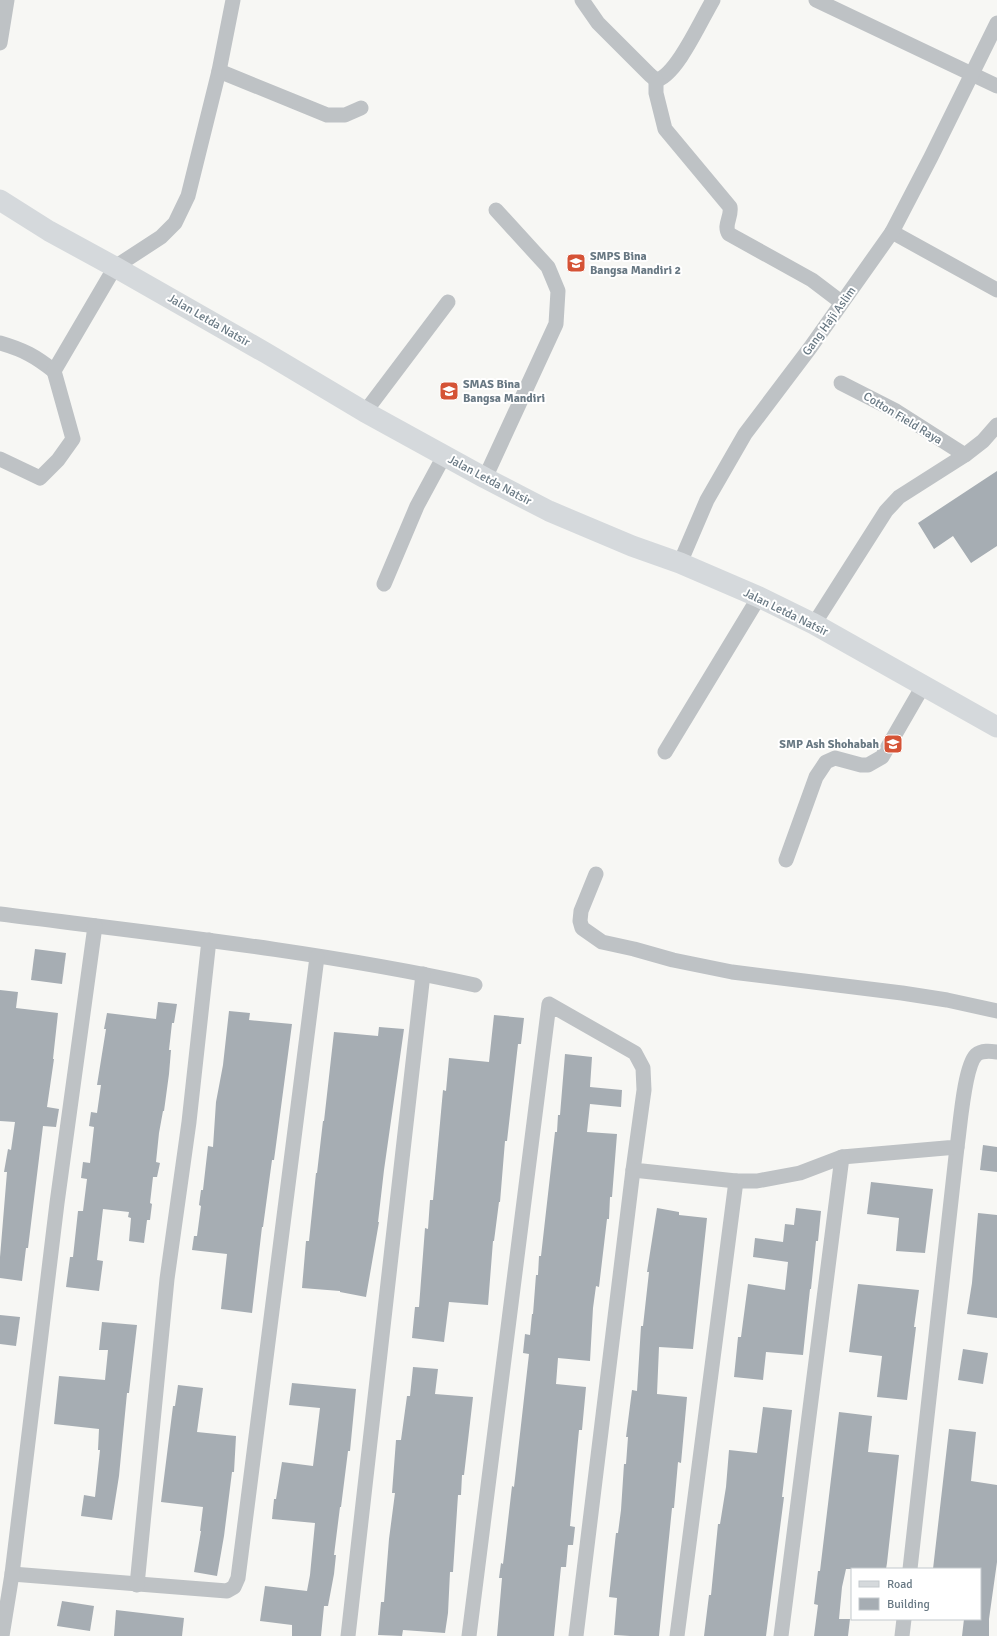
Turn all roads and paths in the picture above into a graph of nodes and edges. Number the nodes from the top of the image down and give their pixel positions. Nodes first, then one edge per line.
1 (7, 0) edge
2 (233, 0) edge
3 (582, 0) edge
4 (712, 0) edge
5 (816, 0) edge
6 (997, 24) edge
7 (0, 43) edge
8 (219, 71) junction
9 (971, 74) junction
10 (656, 80) junction
11 (997, 86) edge
12 (361, 108) dead end
13 (0, 200) edge
14 (496, 210) dead end
15 (892, 232) junction
16 (115, 266) junction
17 (997, 290) edge
18 (448, 302) dead end
19 (842, 302) junction
20 (0, 343) edge
21 (54, 371) junction
22 (841, 383) dead end
23 (365, 412) junction
24 (997, 425) edge
25 (965, 455) junction
26 (444, 456) junction
27 (0, 459) edge
28 (485, 478) junction
29 (680, 563) junction
30 (384, 584) dead end
31 (759, 597) junction
32 (814, 624) junction
33 (923, 686) junction
34 (997, 727) edge
35 (665, 752) dead end
36 (786, 860) dead end
37 (596, 874) dead end
38 (0, 914) edge
39 (95, 926) junction
40 (209, 940) junction
41 (318, 957) junction
42 (424, 974) junction
43 (475, 985) dead end
44 (997, 1011) edge
45 (997, 1052) edge
46 (957, 1147) junction
47 (842, 1157) junction
48 (633, 1170) junction
49 (736, 1181) junction
50 (910, 1568) edge
51 (12, 1574) junction
52 (137, 1585) junction
53 (904, 1620) edge
54 (2, 1636) edge
55 (348, 1636) edge
56 (469, 1636) edge
57 (576, 1636) edge
58 (677, 1636) edge
59 (781, 1636) edge
60 (902, 1636) edge

1 - 7 street
2 - 8 street
3 - 10 street
4 - 10 street
5 - 9 street
6 - 9 street, Gang Haji Aslim
8 - 12 street
8 - 16 street
9 - 11 street
9 - 15 street, Gang Haji Aslim
10 - 19 street
13 - 16 main road, Jalan Letda Natsir
14 - 28 street
15 - 17 street
15 - 19 street, Gang Haji Aslim
16 - 21 street
16 - 23 main road, Jalan Letda Natsir
18 - 23 street
19 - 29 street, Gang Haji Aslim
20 - 21 street
21 - 27 street
22 - 25 street, Cotton Field Raya
23 - 26 main road, Jalan Letda Natsir
24 - 25 street
25 - 32 street
26 - 28 main road, Jalan Letda Natsir
26 - 30 street
28 - 29 main road, Jalan Letda Natsir
29 - 31 main road, Jalan Letda Natsir
31 - 32 main road, Jalan Letda Natsir
31 - 35 street
32 - 33 main road, Jalan Letda Natsir
33 - 34 main road, Jalan Letda Natsir
33 - 36 street
37 - 44 street
38 - 39 street
39 - 40 street
39 - 51 street
40 - 41 street
40 - 52 street
41 - 42 street
41 - 52 street
42 - 43 street
42 - 55 street
45 - 46 street
46 - 47 street
46 - 50 street
47 - 49 street
47 - 59 street
48 - 49 street
48 - 56 street
48 - 57 street
49 - 58 street
51 - 52 street
51 - 54 street
53 - 60 street

